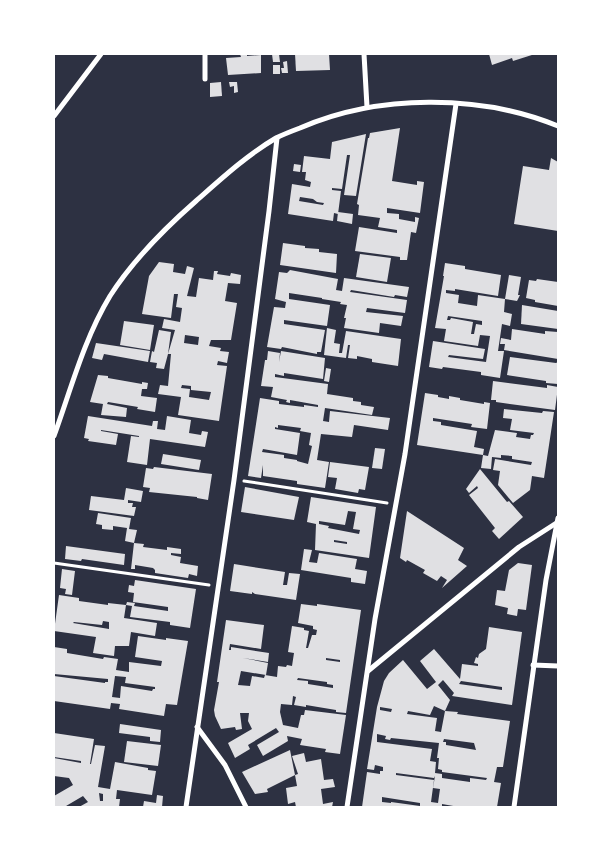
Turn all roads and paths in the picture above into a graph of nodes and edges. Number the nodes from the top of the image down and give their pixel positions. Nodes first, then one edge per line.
1 (101, 54) edge
2 (205, 54) edge
3 (364, 54) edge
4 (205, 79) dead end
5 (456, 104) junction
6 (367, 107) junction
7 (54, 116) edge
8 (558, 126) edge
9 (277, 138) junction
10 (54, 436) edge
11 (234, 480) junction
12 (397, 504) junction
13 (558, 521) edge
14 (54, 563) edge
15 (218, 587) junction
16 (533, 666) junction
17 (558, 666) edge
18 (368, 671) junction
19 (197, 727) junction
20 (186, 807) edge
21 (246, 807) edge
22 (347, 807) edge
23 (514, 807) edge

1 - 7 street
2 - 4 street
3 - 6 street
5 - 6 street
5 - 8 street
5 - 12 street
6 - 9 street
9 - 10 street
9 - 11 street
11 - 12 path
11 - 15 street
12 - 18 street
13 - 16 street
13 - 18 street
14 - 15 path
15 - 19 street
16 - 17 street
16 - 23 street
18 - 22 street
19 - 20 street
19 - 21 street

